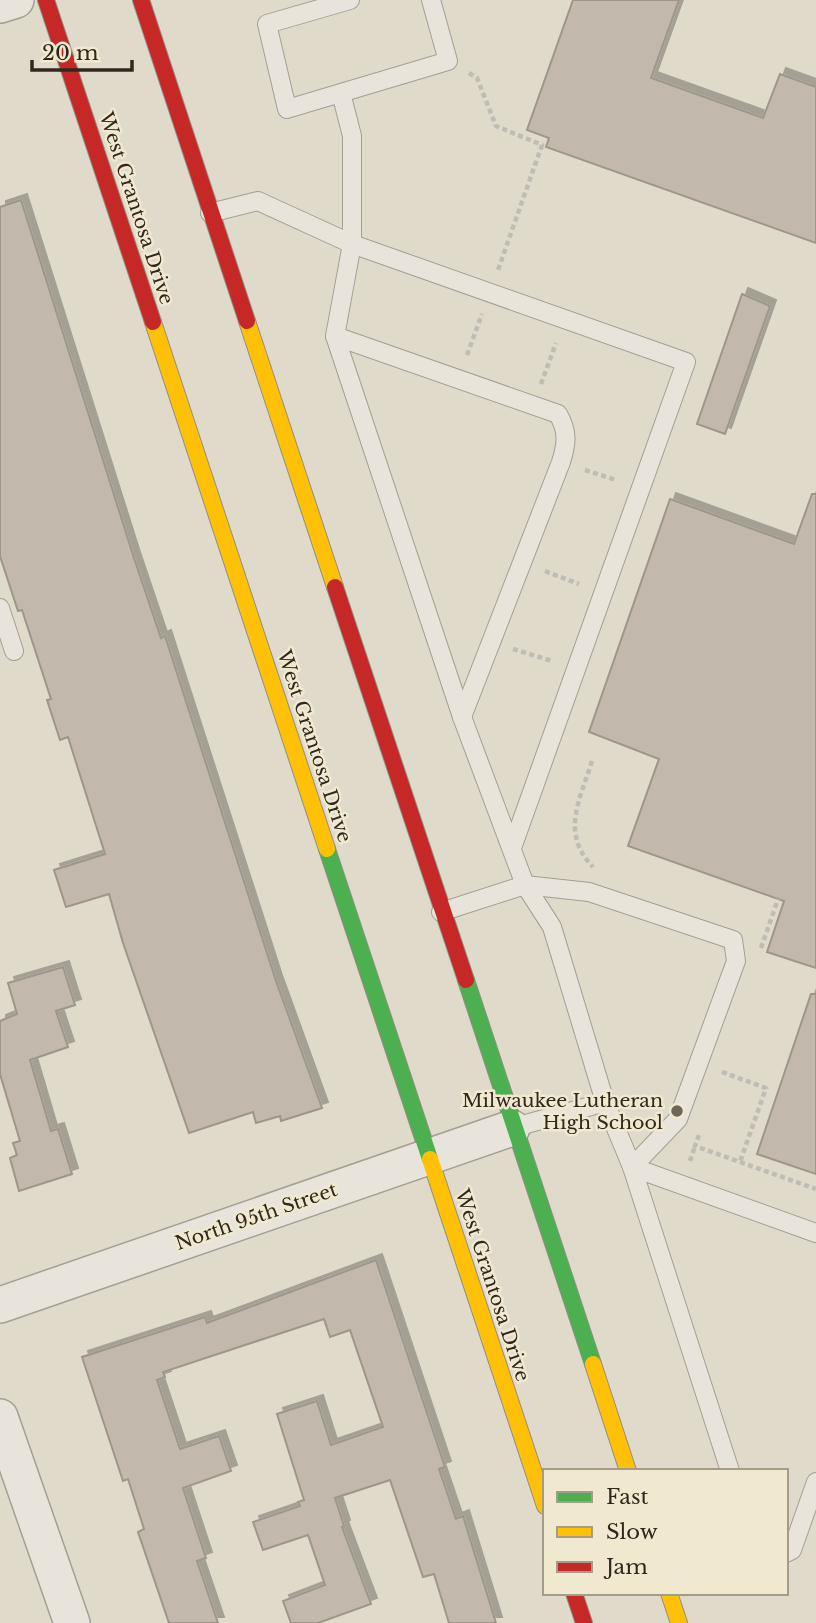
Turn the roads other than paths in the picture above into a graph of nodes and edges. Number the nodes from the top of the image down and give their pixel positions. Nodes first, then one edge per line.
1 (16, 0) edge
2 (46, 0) edge
3 (141, 0) edge
4 (350, 0) edge
5 (432, 0) edge
6 (0, 5) edge
7 (341, 93) junction
8 (211, 213) junction
9 (352, 244) junction
10 (335, 336) junction
11 (0, 608) edge
12 (14, 651) dead end
13 (462, 717) junction
14 (512, 848) junction
15 (525, 886) junction
16 (441, 912) junction
17 (605, 1102) junction
18 (512, 1128) junction
19 (428, 1156) junction
20 (632, 1167) junction
21 (816, 1233) edge
22 (0, 1305) edge
23 (0, 1417) edge
24 (627, 1469) edge
25 (729, 1469) edge
26 (816, 1482) edge
27 (543, 1500) edge
28 (788, 1552) edge
29 (575, 1595) edge
30 (670, 1595) edge
31 (72, 1623) edge
32 (584, 1623) edge
33 (680, 1623) edge

1 - 6 street
2 - 19 street, West Grantosa Drive
3 - 8 street
4 - 7 lane
5 - 7 lane
7 - 9 lane
8 - 9 lane
8 - 16 street
9 - 10 lane
9 - 14 lane
10 - 13 lane
10 - 13 lane
11 - 12 lane
13 - 14 lane
14 - 15 lane
15 - 16 lane
15 - 17 lane
15 - 20 lane
16 - 18 street
17 - 18 lane
17 - 20 lane
18 - 19 street, North 95th Street
18 - 24 street
19 - 22 street, North 95th Street
19 - 27 street, West Grantosa Drive
20 - 21 lane
20 - 25 lane
23 - 31 street
26 - 28 lane
29 - 32 street
30 - 33 street

